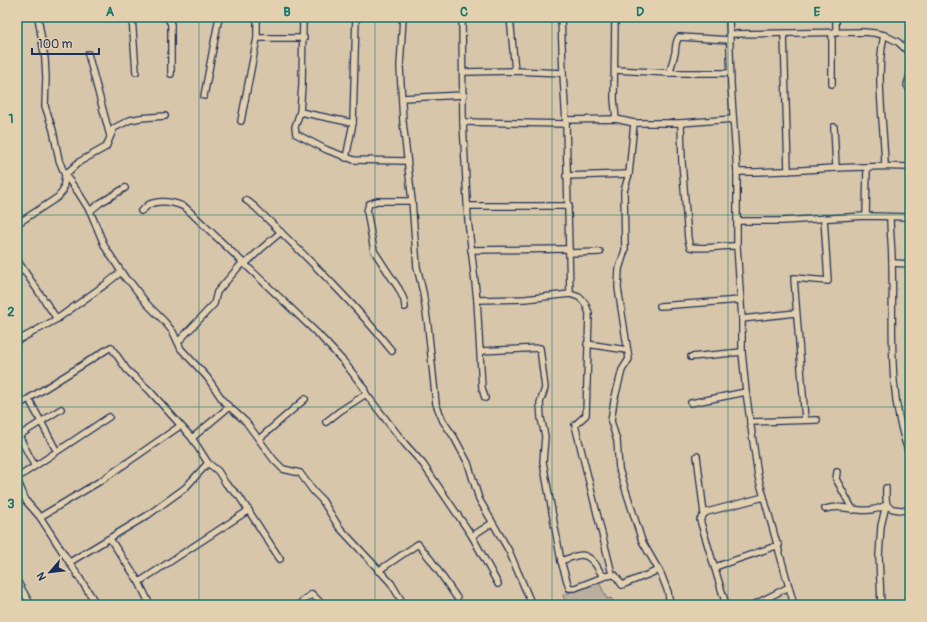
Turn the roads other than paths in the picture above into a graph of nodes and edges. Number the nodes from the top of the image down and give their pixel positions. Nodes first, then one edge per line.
1 (38, 17) edge
2 (132, 17) edge
3 (167, 17) edge
4 (219, 17) edge
5 (257, 17) edge
6 (303, 17) edge
7 (356, 17) edge
8 (403, 17) edge
9 (462, 17) edge
10 (510, 17) edge
11 (561, 17) edge
12 (615, 17) edge
13 (729, 17) edge
14 (836, 17) edge
15 (834, 33) junction
16 (784, 34) junction
17 (884, 35) junction
18 (730, 37) junction
19 (257, 38) junction
20 (304, 38) junction
21 (910, 53) edge
22 (88, 54) dead end
23 (615, 70) junction
24 (515, 71) junction
25 (136, 72) dead end
26 (464, 72) junction
27 (563, 73) junction
28 (670, 73) junction
29 (730, 73) junction
30 (171, 74) dead end
31 (910, 75) edge
32 (832, 84) dead end
33 (910, 90) edge
34 (464, 95) junction
35 (204, 96) dead end
36 (402, 98) junction
37 (300, 112) junction
38 (165, 116) dead end
39 (616, 119) junction
40 (733, 119) junction
41 (241, 121) dead end
42 (463, 122) junction
43 (566, 122) junction
44 (353, 123) junction
45 (634, 123) junction
46 (681, 123) junction
47 (834, 127) dead end
48 (110, 136) junction
49 (346, 158) junction
50 (407, 161) junction
51 (885, 166) junction
52 (867, 167) junction
53 (910, 167) edge
54 (836, 168) junction
55 (788, 171) junction
56 (737, 172) junction
57 (629, 174) junction
58 (65, 175) junction
59 (566, 176) junction
60 (125, 188) dead end
61 (246, 200) dead end
62 (412, 201) junction
63 (468, 206) junction
64 (569, 206) junction
65 (90, 211) junction
66 (141, 212) dead end
67 (866, 216) junction
68 (890, 217) junction
69 (910, 217) edge
70 (824, 218) junction
71 (738, 221) junction
72 (17, 224) edge
73 (280, 232) junction
74 (737, 246) junction
75 (471, 250) junction
76 (569, 251) junction
77 (600, 252) dead end
78 (17, 260) edge
79 (244, 263) junction
80 (892, 263) junction
81 (910, 264) edge
82 (21, 269) edge
83 (121, 272) junction
84 (17, 274) edge
85 (570, 294) junction
86 (478, 300) junction
87 (741, 300) junction
88 (660, 306) dead end
89 (404, 307) dead end
90 (796, 313) junction
91 (57, 319) junction
92 (742, 319) junction
93 (17, 341) edge
94 (178, 342) junction
95 (587, 344) junction
96 (627, 350) junction
97 (392, 351) dead end
98 (480, 351) junction
99 (742, 352) junction
100 (691, 358) dead end
101 (746, 392) junction
102 (366, 394) junction
103 (17, 398) edge
104 (485, 398) dead end
105 (305, 399) dead end
106 (31, 403) dead end
107 (691, 403) dead end
108 (19, 405) edge
109 (229, 407) junction
110 (60, 410) dead end
111 (109, 417) dead end
112 (805, 420) junction
113 (817, 420) dead end
114 (41, 422) junction
115 (326, 422) dead end
116 (750, 422) junction
117 (180, 426) junction
118 (18, 435) edge
119 (192, 438) junction
120 (259, 439) junction
121 (55, 448) dead end
122 (697, 456) dead end
123 (910, 456) edge
124 (208, 462) junction
125 (33, 463) dead end
126 (837, 472) dead end
127 (17, 478) edge
128 (886, 488) dead end
129 (764, 497) junction
130 (886, 506) junction
131 (825, 509) dead end
132 (249, 510) junction
133 (853, 510) junction
134 (910, 511) edge
135 (704, 514) junction
136 (40, 516) junction
137 (492, 523) junction
138 (472, 536) junction
139 (110, 539) junction
140 (778, 546) junction
141 (280, 559) dead end
142 (561, 560) junction
143 (70, 562) junction
144 (715, 567) junction
145 (659, 570) junction
146 (378, 571) junction
147 (609, 575) junction
148 (17, 581) edge
149 (139, 582) junction
150 (498, 584) dead end
151 (789, 587) junction
152 (457, 598) dead end
153 (31, 605) edge
154 (97, 605) edge
155 (150, 605) edge
156 (298, 605) edge
157 (323, 605) edge
158 (404, 605) edge
159 (532, 605) edge
160 (670, 605) edge
161 (726, 605) edge
162 (753, 605) edge
163 (794, 605) edge
164 (881, 605) edge

1 - 58 street
2 - 25 street
3 - 30 street
4 - 35 street
5 - 19 street
6 - 20 street
7 - 44 street
8 - 36 street
9 - 26 street
10 - 24 street
11 - 27 street
12 - 23 street
13 - 18 street
14 - 15 street
15 - 16 street
15 - 17 street
15 - 32 street
16 - 18 street
16 - 55 street
17 - 21 street
17 - 51 street
18 - 28 street
18 - 29 street
19 - 20 street
19 - 41 street
20 - 37 street
22 - 48 street
23 - 28 street
23 - 39 street
24 - 26 street
24 - 27 street
26 - 34 street
27 - 43 street
28 - 29 street
29 - 40 street
31 - 33 street
34 - 36 street
34 - 42 street
36 - 50 street
37 - 44 street
37 - 49 street
38 - 48 street
39 - 43 street
39 - 45 street
40 - 46 street
40 - 56 street
42 - 43 street
42 - 63 street
43 - 59 street
44 - 49 street
45 - 46 street
45 - 57 street
46 - 74 street
47 - 54 street
48 - 58 street
49 - 50 street
50 - 62 street
51 - 52 street
51 - 53 street
52 - 54 street
52 - 67 street
54 - 55 street
55 - 56 street
56 - 71 street
57 - 59 street
57 - 96 street
58 - 65 street
58 - 72 street
59 - 64 street
60 - 65 street
61 - 73 street
62 - 89 street
62 - 137 street
63 - 64 street
63 - 75 street
64 - 76 street
65 - 83 street
66 - 79 street
67 - 68 street
67 - 70 street
68 - 69 street
68 - 80 street
70 - 71 street
70 - 90 street
71 - 74 street
73 - 79 street
73 - 97 street
74 - 87 street
75 - 76 street
75 - 86 street
76 - 77 street
76 - 85 street
78 - 82 street
79 - 94 street
79 - 102 street
80 - 81 street
80 - 123 street
82 - 84 street
82 - 91 street
83 - 91 street
83 - 94 street
85 - 86 street
85 - 95 street
86 - 98 street
87 - 88 street
87 - 92 street
90 - 92 street
90 - 112 street
91 - 93 street
92 - 99 street
94 - 109 street
95 - 96 street
95 - 147 street
96 - 145 street
98 - 104 street
98 - 142 street
99 - 100 street
99 - 101 street
101 - 107 street
101 - 116 street
102 - 115 street
102 - 138 street
103 - 108 street
105 - 120 street
106 - 114 street
108 - 117 street
109 - 119 street
109 - 120 street
110 - 114 street
111 - 127 street
112 - 113 street
112 - 116 street
114 - 118 street
114 - 121 street
116 - 129 street
117 - 119 street
117 - 136 street
118 - 125 street
119 - 124 street
120 - 146 street
122 - 135 street
124 - 132 street
124 - 139 street
126 - 133 street
127 - 136 street
128 - 130 street
129 - 135 street
129 - 140 street
130 - 133 street
130 - 134 street
130 - 164 street
131 - 133 street
132 - 141 street
132 - 149 street
135 - 144 street
136 - 143 street
137 - 138 street
137 - 159 street
138 - 150 street
139 - 143 street
139 - 149 street
140 - 144 street
140 - 151 street
142 - 147 street
142 - 147 street
143 - 154 street
144 - 161 street
145 - 147 street
145 - 160 street
146 - 152 street
146 - 158 street
148 - 153 street
149 - 155 street
151 - 162 street
151 - 163 street
156 - 157 street

